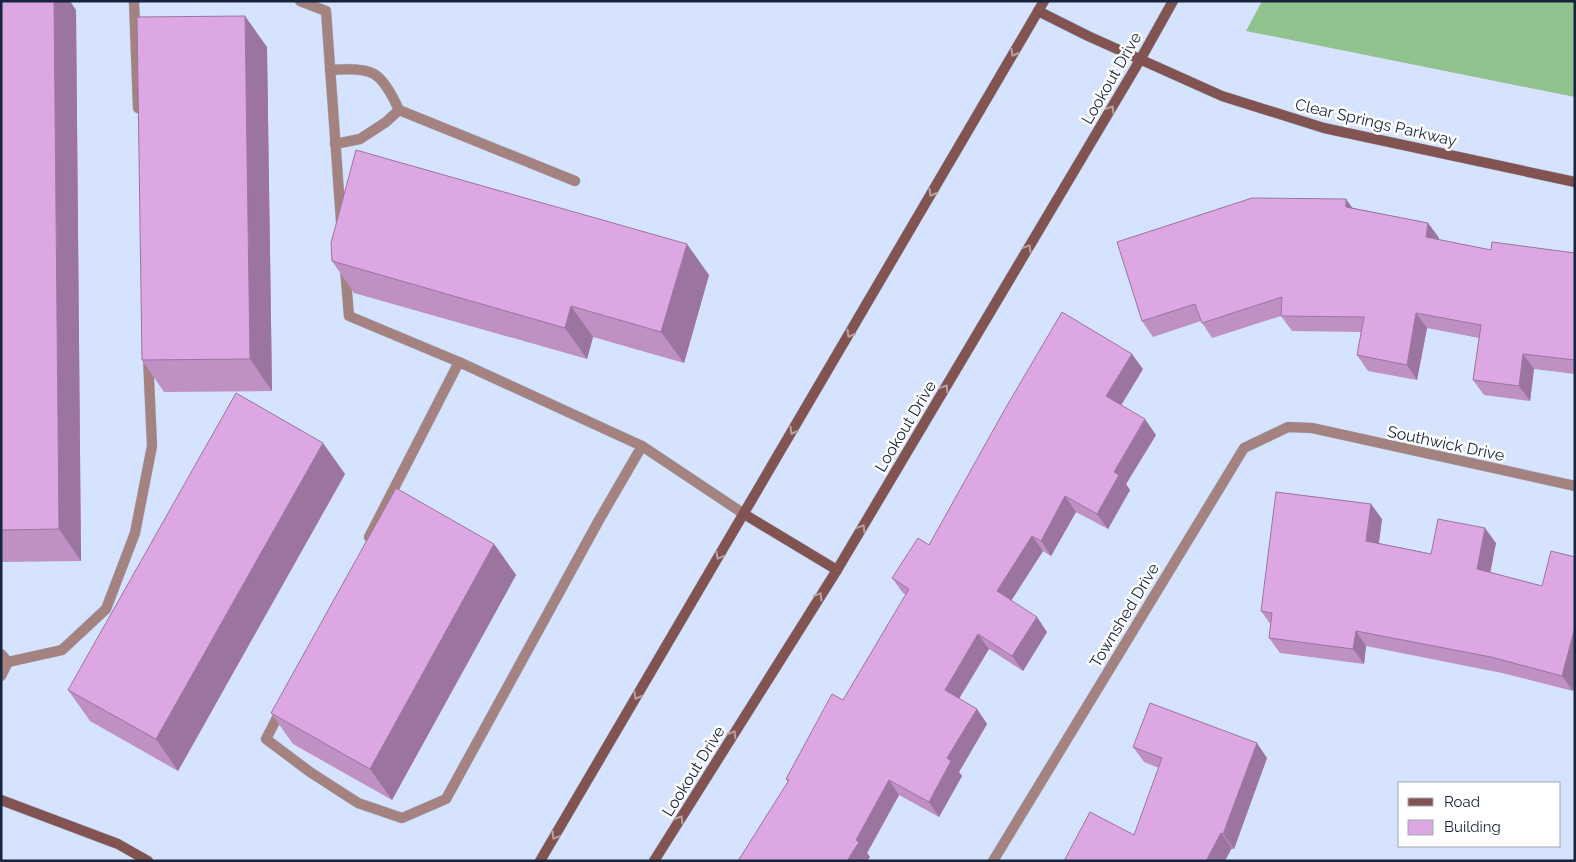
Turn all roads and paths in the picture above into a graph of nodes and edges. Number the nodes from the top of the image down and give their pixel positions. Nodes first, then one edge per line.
1 (134, 1) edge
2 (300, 1) edge
3 (1044, 1) edge
4 (1173, 1) edge
5 (1038, 11) junction
6 (1140, 60) junction
7 (330, 70) junction
8 (399, 110) junction
9 (139, 120) edge
10 (336, 144) junction
11 (575, 181) dead end
12 (1575, 182) edge
13 (342, 230) edge
14 (344, 259) edge
15 (148, 347) edge
16 (458, 362) junction
17 (1312, 428) joint
18 (642, 446) junction
19 (1575, 486) edge
20 (744, 514) junction
21 (365, 546) edge
22 (837, 570) junction
23 (4, 658) edge
24 (1, 676) edge
25 (288, 695) edge
26 (1, 800) edge
27 (148, 861) edge
28 (540, 861) edge
29 (654, 861) edge
30 (993, 861) edge

1 - 9 street
2 - 7 street
3 - 5 main road
4 - 6 main road, Lookout Drive
5 - 6 main road, Clear Springs Parkway
5 -> 20 main road
6 - 12 main road, Clear Springs Parkway
22 -> 6 main road, Lookout Drive
7 - 8 street
7 - 10 street
8 - 10 street
8 - 11 street
10 - 13 street
14 - 16 street
15 - 23 street
16 - 18 street
16 - 21 street
17 - 19 street, Southwick Drive
17 - 30 street, Townshed Drive
18 - 20 street
18 - 25 street
20 - 22 main road
20 -> 28 main road
29 -> 22 main road, Lookout Drive
23 - 24 street
26 - 27 main road

